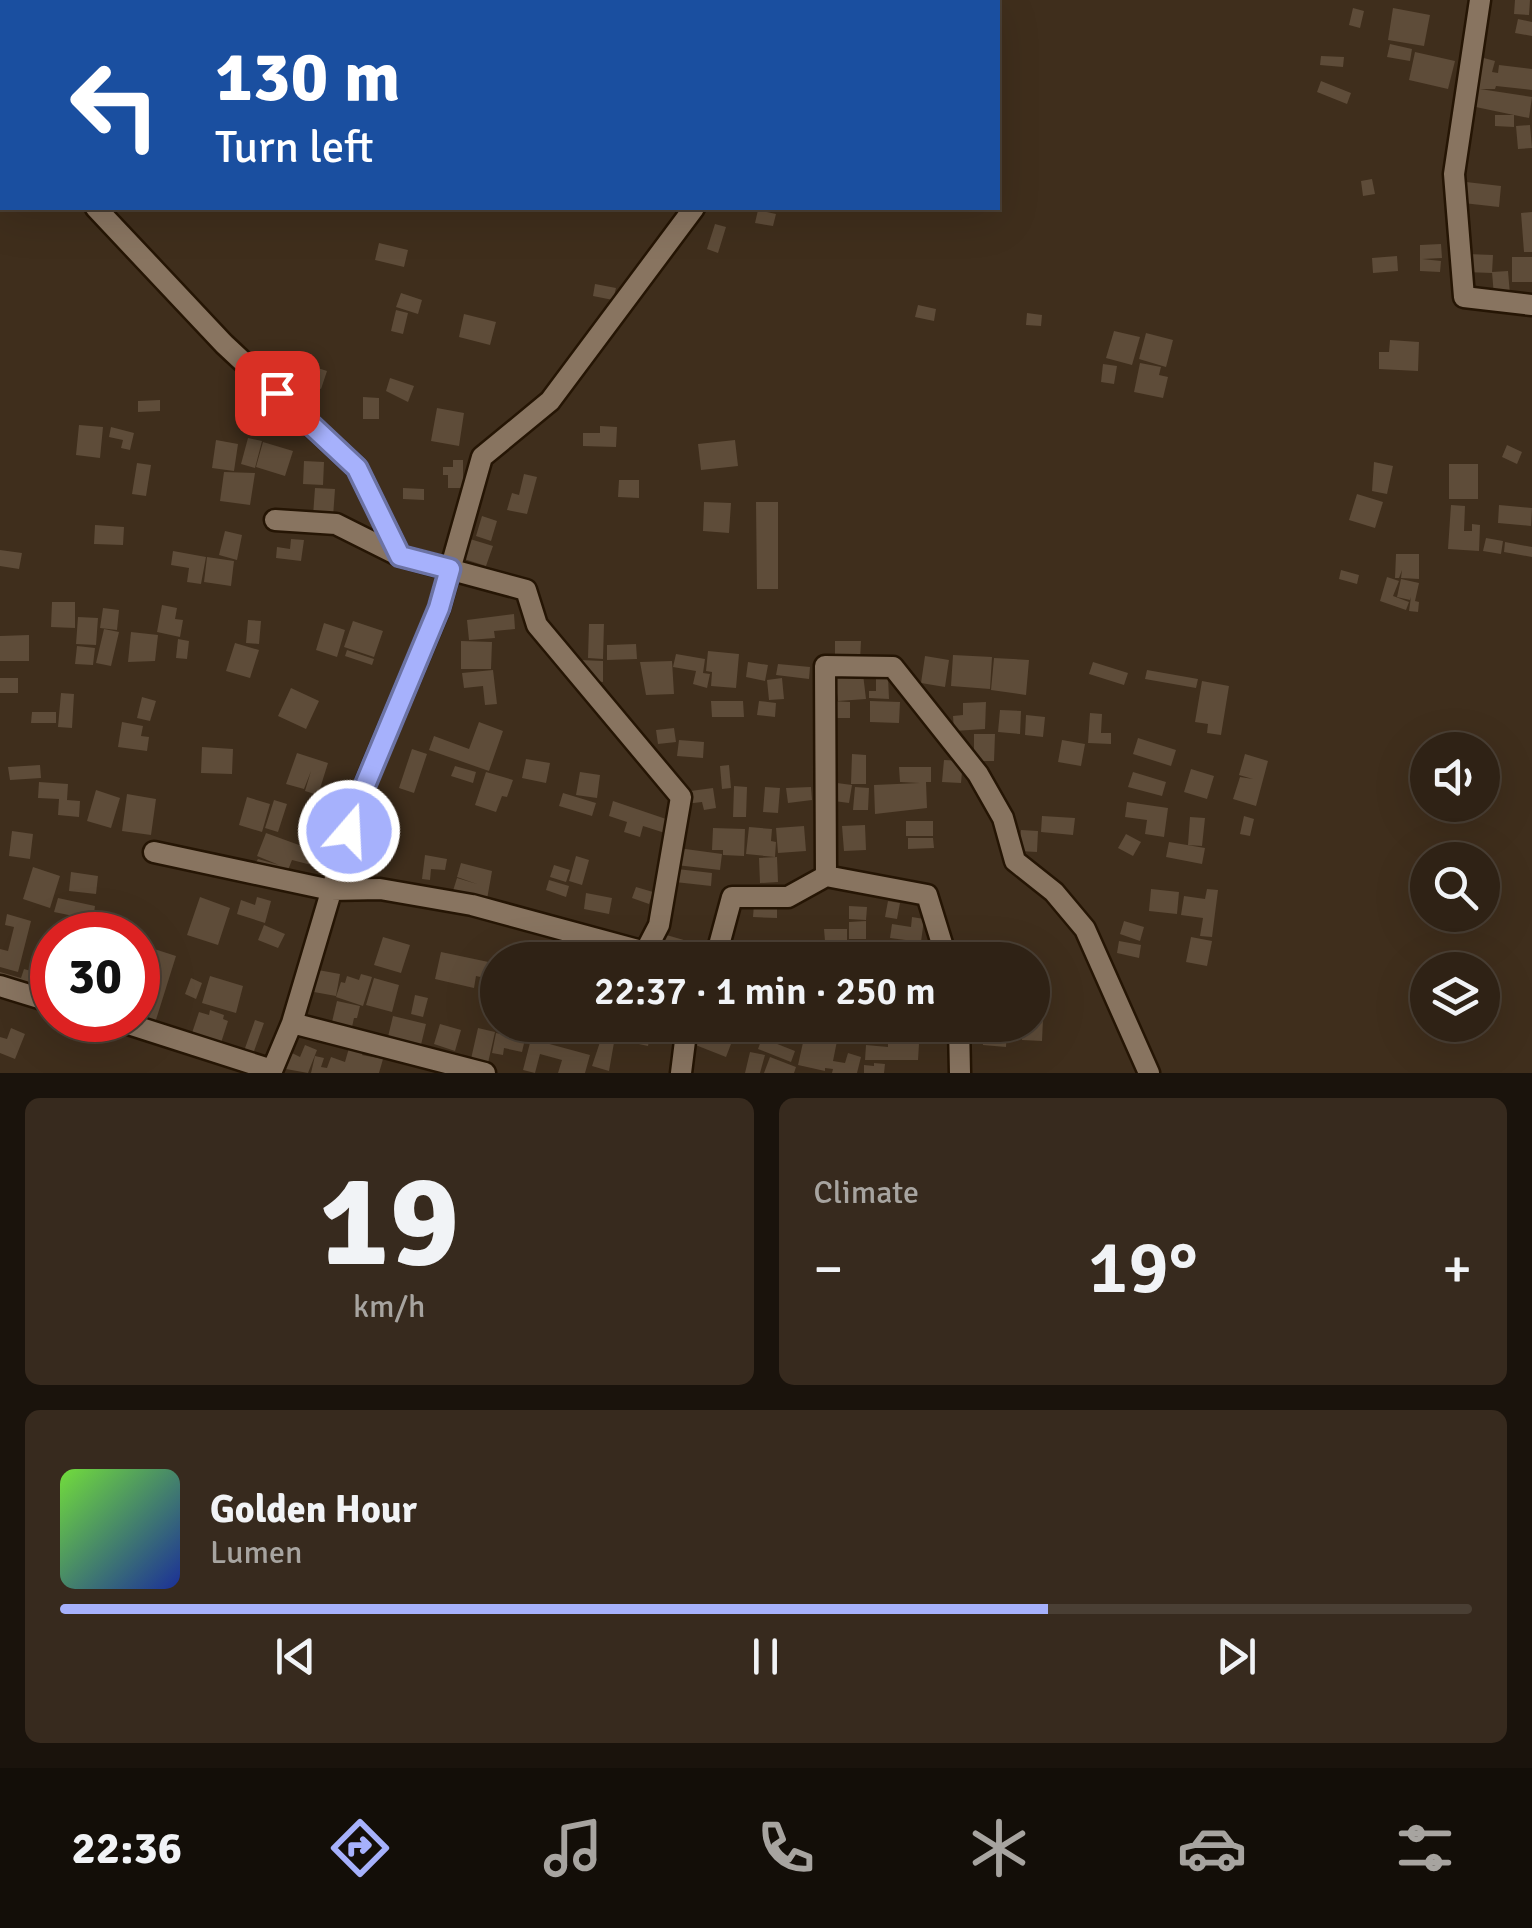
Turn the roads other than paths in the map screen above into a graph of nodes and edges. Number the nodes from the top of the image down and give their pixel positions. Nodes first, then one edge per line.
1 (1480, 0) edge
2 (98, 210) edge
3 (693, 210) edge
4 (1532, 305) edge
5 (275, 520) dead end
6 (400, 556) junction
7 (450, 569) junction
8 (154, 852) dead end
9 (826, 876) junction
10 (331, 890) junction
11 (719, 942) edge
12 (941, 942) edge
13 (0, 986) edge
14 (30, 995) edge
15 (292, 1023) junction
16 (160, 1035) edge
17 (685, 1042) edge
18 (959, 1042) edge
19 (272, 1072) edge
20 (484, 1073) edge
21 (681, 1073) edge
22 (960, 1073) edge
23 (1148, 1073) edge

1 - 4 street
2 - 6 street
3 - 7 street
5 - 6 street
6 - 7 street
7 - 10 street
7 - 10 street
8 - 10 street
9 - 11 street
9 - 12 street
9 - 23 street
10 - 15 street
13 - 14 street
15 - 19 street
15 - 20 street
16 - 19 street
17 - 21 street
18 - 22 street

